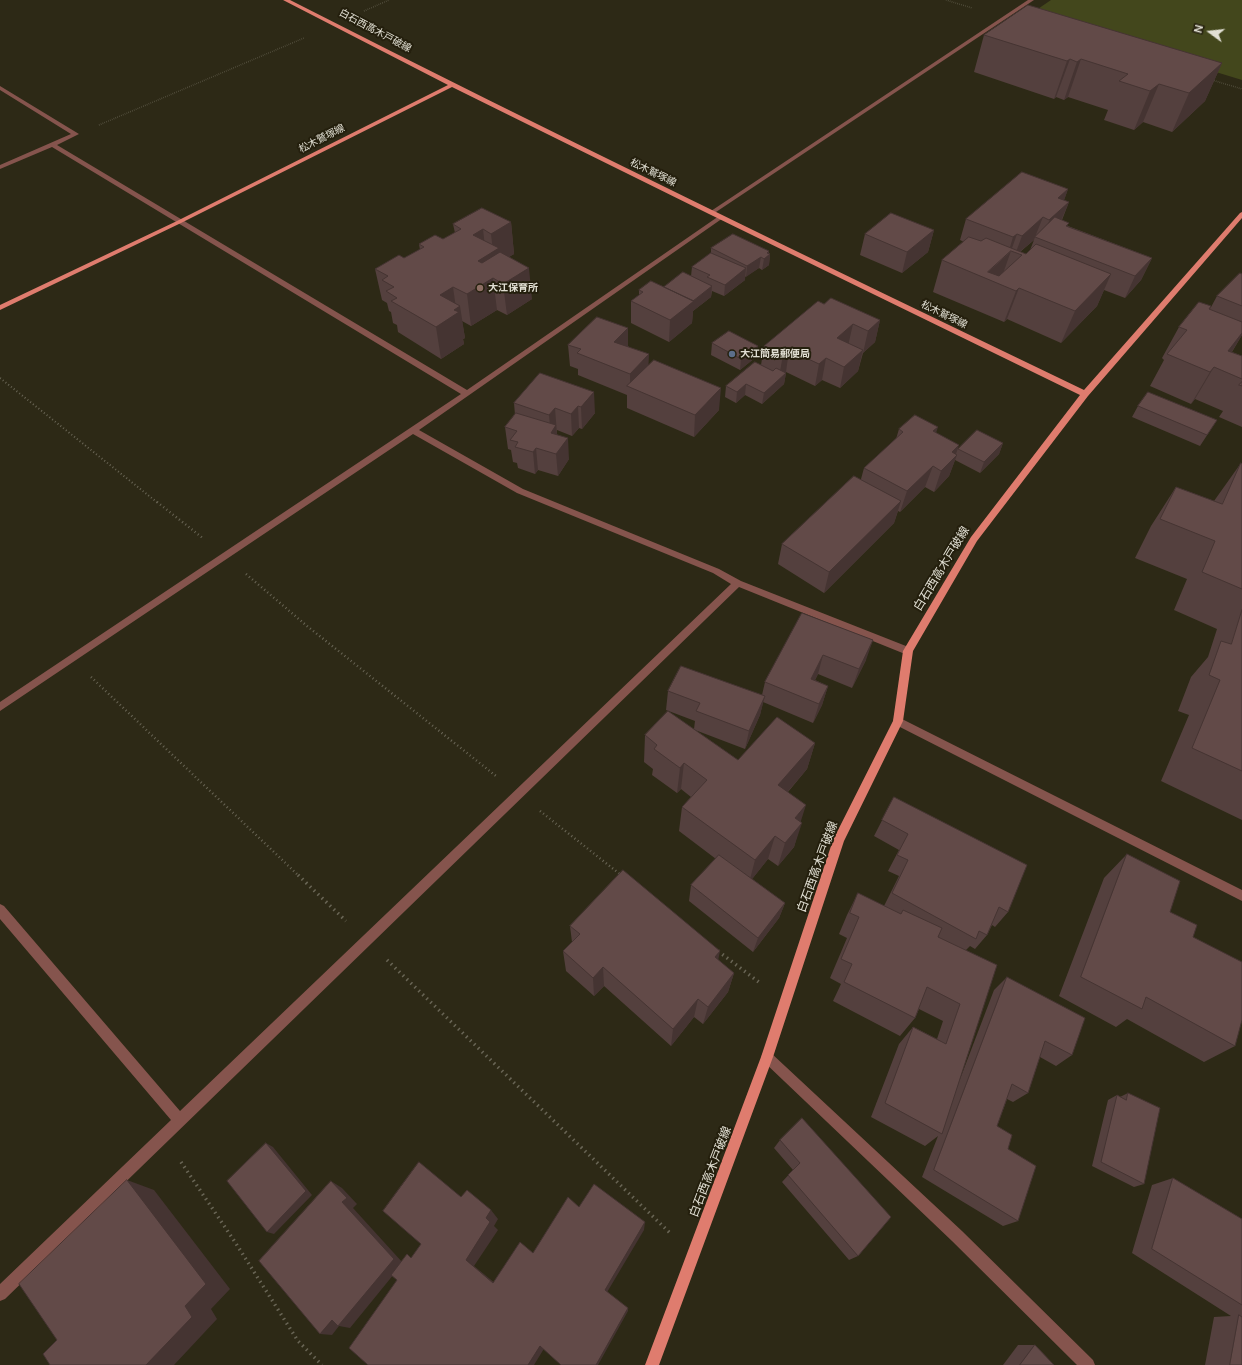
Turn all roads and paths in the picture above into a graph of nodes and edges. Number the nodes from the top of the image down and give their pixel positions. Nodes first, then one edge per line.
1 (286, 0) edge
2 (946, 0) edge
3 (1031, 0) edge
4 (1004, 18) junction
5 (337, 24) junction
6 (1212, 80) edge
7 (452, 85) junction
8 (0, 88) edge
9 (1242, 89) edge
10 (76, 134) junction
11 (52, 145) junction
12 (0, 167) edge
13 (711, 213) junction
14 (1242, 214) edge
15 (720, 217) junction
16 (178, 222) junction
17 (0, 308) edge
18 (0, 378) edge
19 (2, 382) edge
20 (467, 394) junction
21 (1085, 394) junction
22 (412, 430) junction
23 (226, 555) junction
24 (738, 583) junction
25 (908, 651) junction
26 (0, 707) edge
27 (898, 721) junction
28 (519, 794) junction
29 (624, 877) edge
30 (1242, 896) edge
31 (0, 910) edge
32 (717, 950) edge
33 (785, 1003) junction
34 (767, 1057) junction
35 (180, 1121) junction
36 (164, 1136) junction
37 (0, 1294) edge
38 (322, 1365) edge
39 (652, 1365) edge
40 (1088, 1365) edge

1 - 5 main road, 白石西高木戸破線
2 - 4 path
3 - 4 street
4 - 13 street
5 - 7 main road, 白石西高木戸破線
5 - 10 path
6 - 9 path
7 - 13 main road, 松木鷲塚線
7 - 16 main road, 松木鷲塚線
8 - 10 street
10 - 11 street
11 - 12 street
11 - 16 street
13 - 15 main road, 松木鷲塚線
14 - 21 main road
15 - 20 street
15 - 21 main road, 松木鷲塚線
16 - 17 main road, 松木鷲塚線
16 - 20 street
18 - 19 path
19 - 23 path
20 - 22 street
21 - 25 main road, 白石西高木戸破線
22 - 23 street
22 - 24 street
23 - 26 street
23 - 28 path
24 - 25 street
24 - 28 street
25 - 27 main road, 白石西高木戸破線
27 - 30 street
27 - 33 main road, 白石西高木戸破線
28 - 29 path
28 - 35 street
31 - 35 street
32 - 33 path
33 - 34 main road, 白石西高木戸破線
34 - 39 main road, 白石西高木戸破線
34 - 40 street
35 - 36 street
36 - 37 street
36 - 38 path

